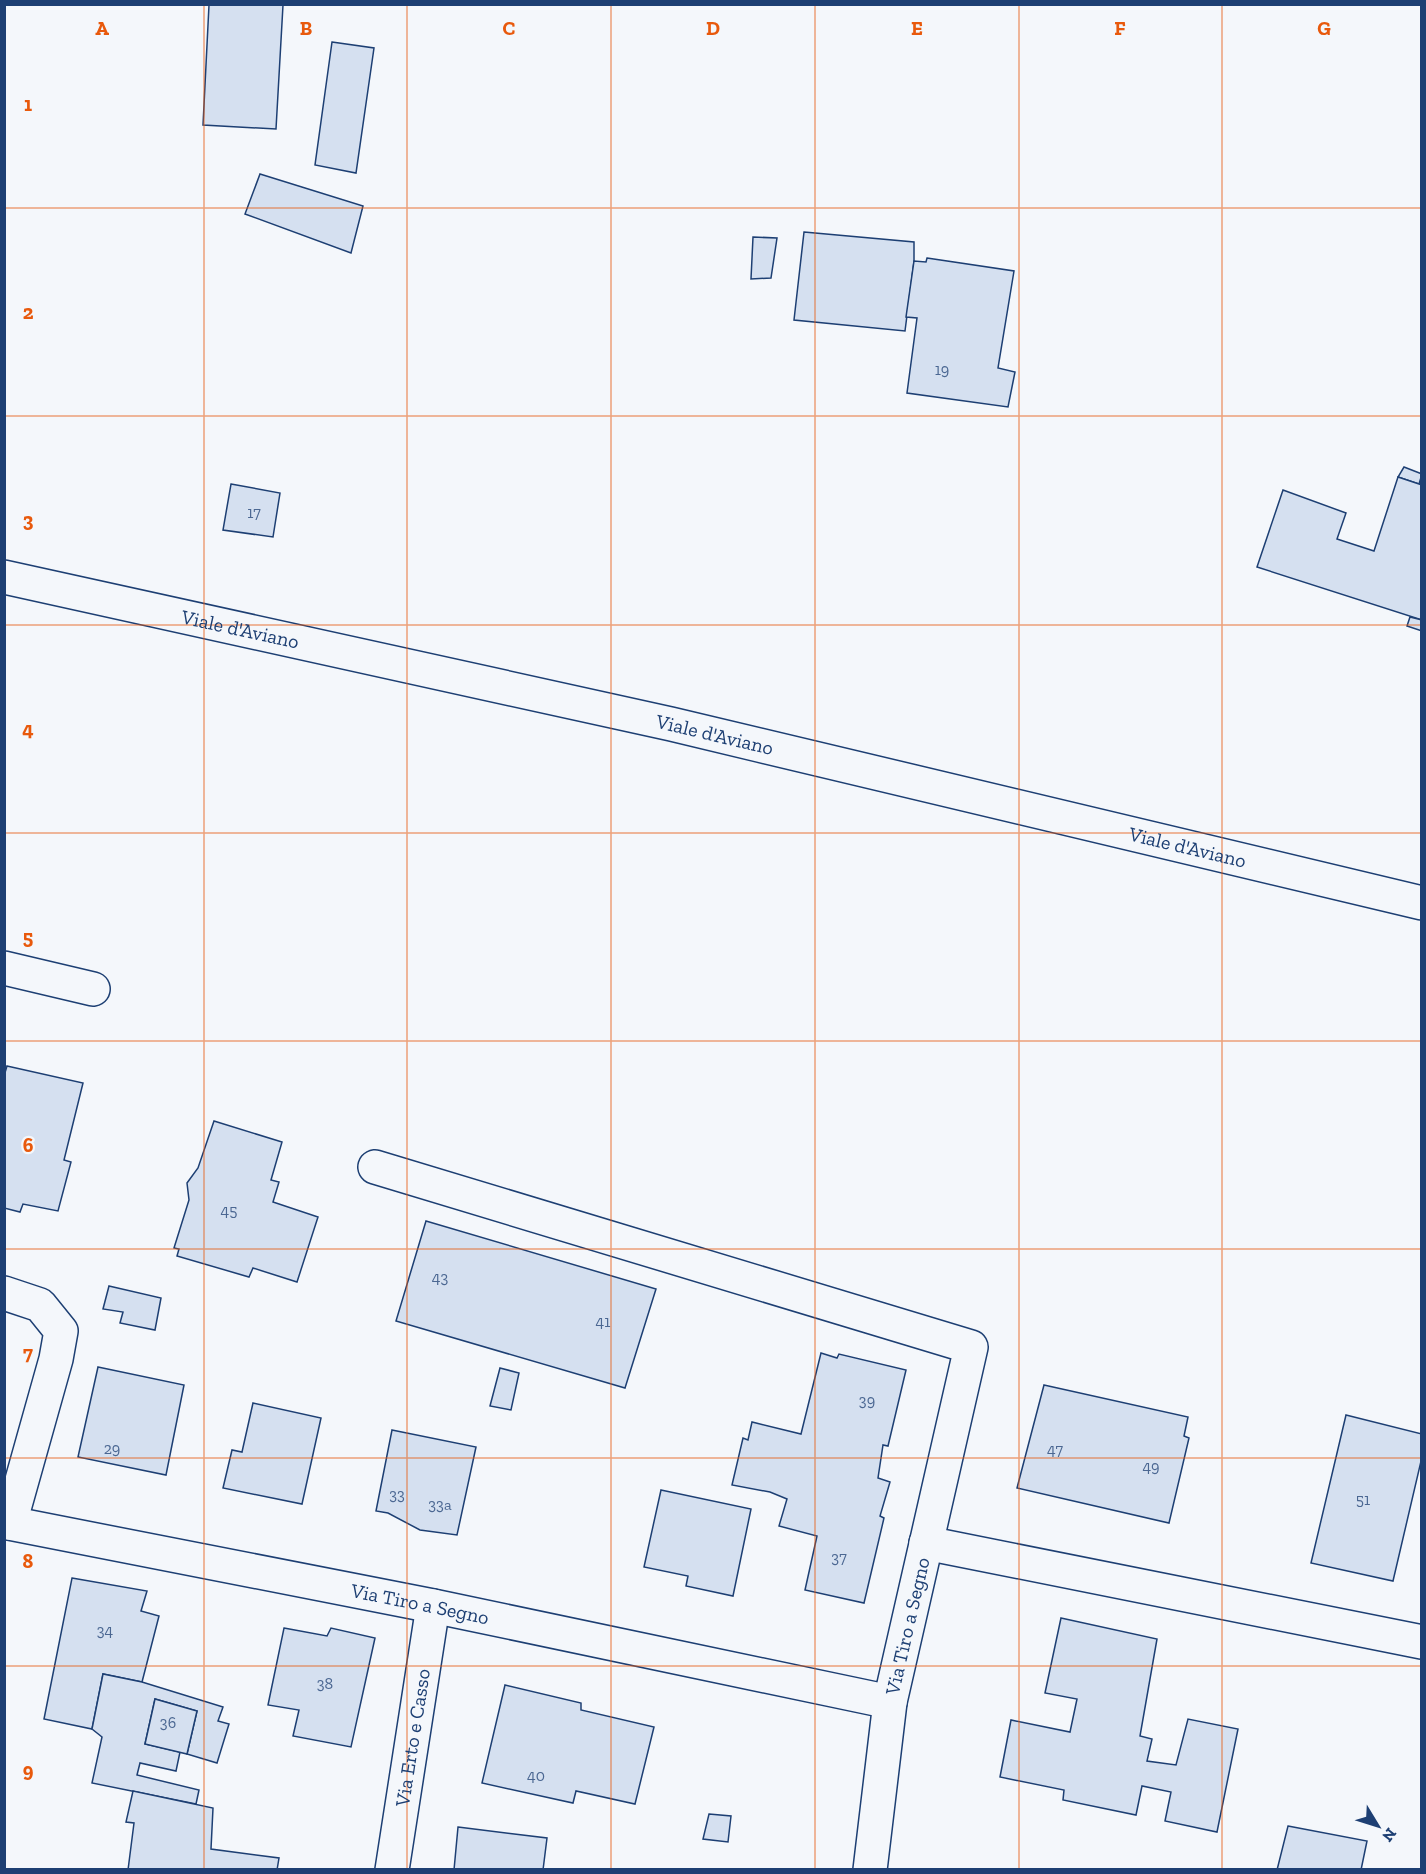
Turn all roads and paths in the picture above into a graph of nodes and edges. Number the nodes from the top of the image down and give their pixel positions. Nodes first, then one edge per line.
1 (4, 577) edge
2 (1422, 903) edge
3 (4, 968) edge
4 (93, 989) dead end
5 (375, 1167) dead end
6 (4, 1293) edge
7 (7, 1522) edge
8 (927, 1543) junction
9 (433, 1606) junction
10 (1422, 1642) edge
11 (890, 1702) junction
12 (392, 1869) edge
13 (870, 1869) edge

1 - 2 street, Viale d'Aviano
3 - 4 street
5 - 8 street, Via Tiro a Segno
6 - 7 street
7 - 9 street, Via Tiro a Segno
8 - 10 street
8 - 11 street, Via Tiro a Segno
9 - 11 street, Via Tiro a Segno
9 - 12 street, Via Erto e Casso
11 - 13 street

